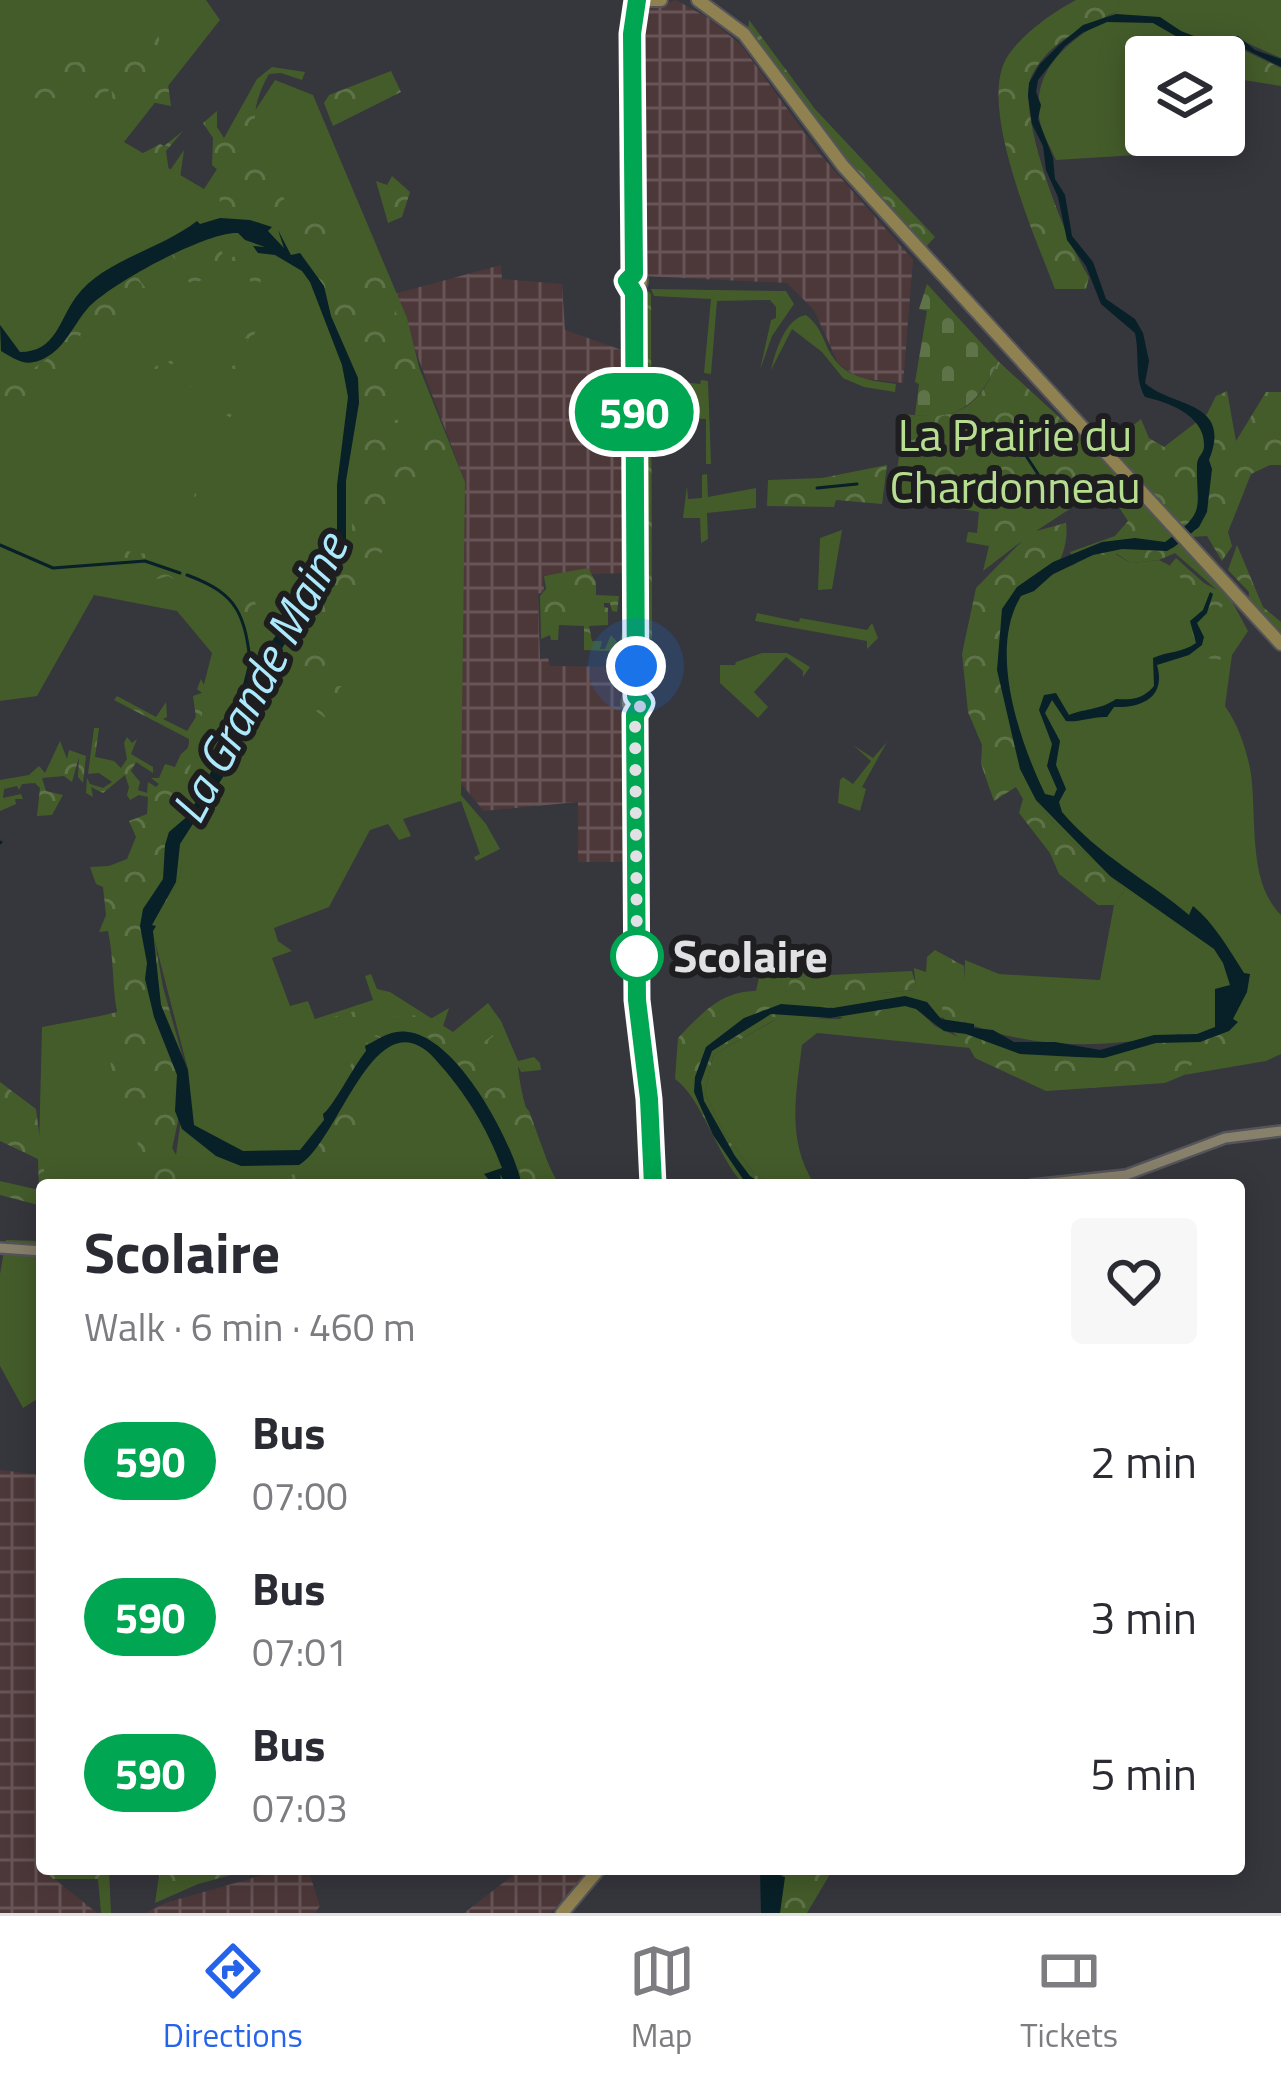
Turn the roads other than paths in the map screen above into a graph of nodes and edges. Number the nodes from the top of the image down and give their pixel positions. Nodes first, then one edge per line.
1 (637, 0) edge
2 (650, 0) edge
3 (661, 0) edge
4 (697, 1) edge
5 (633, 42) junction
6 (1281, 644) edge
7 (1281, 1131) edge
8 (653, 1179) edge
9 (1095, 1179) edge
10 (0, 1248) edge
11 (36, 1251) edge
12 (594, 1875) edge
13 (562, 1913) edge

1 - 5 main road
2 - 3 main road
2 - 5 main road
4 - 6 main road
5 - 8 main road
7 - 9 main road
10 - 11 main road
12 - 13 main road

